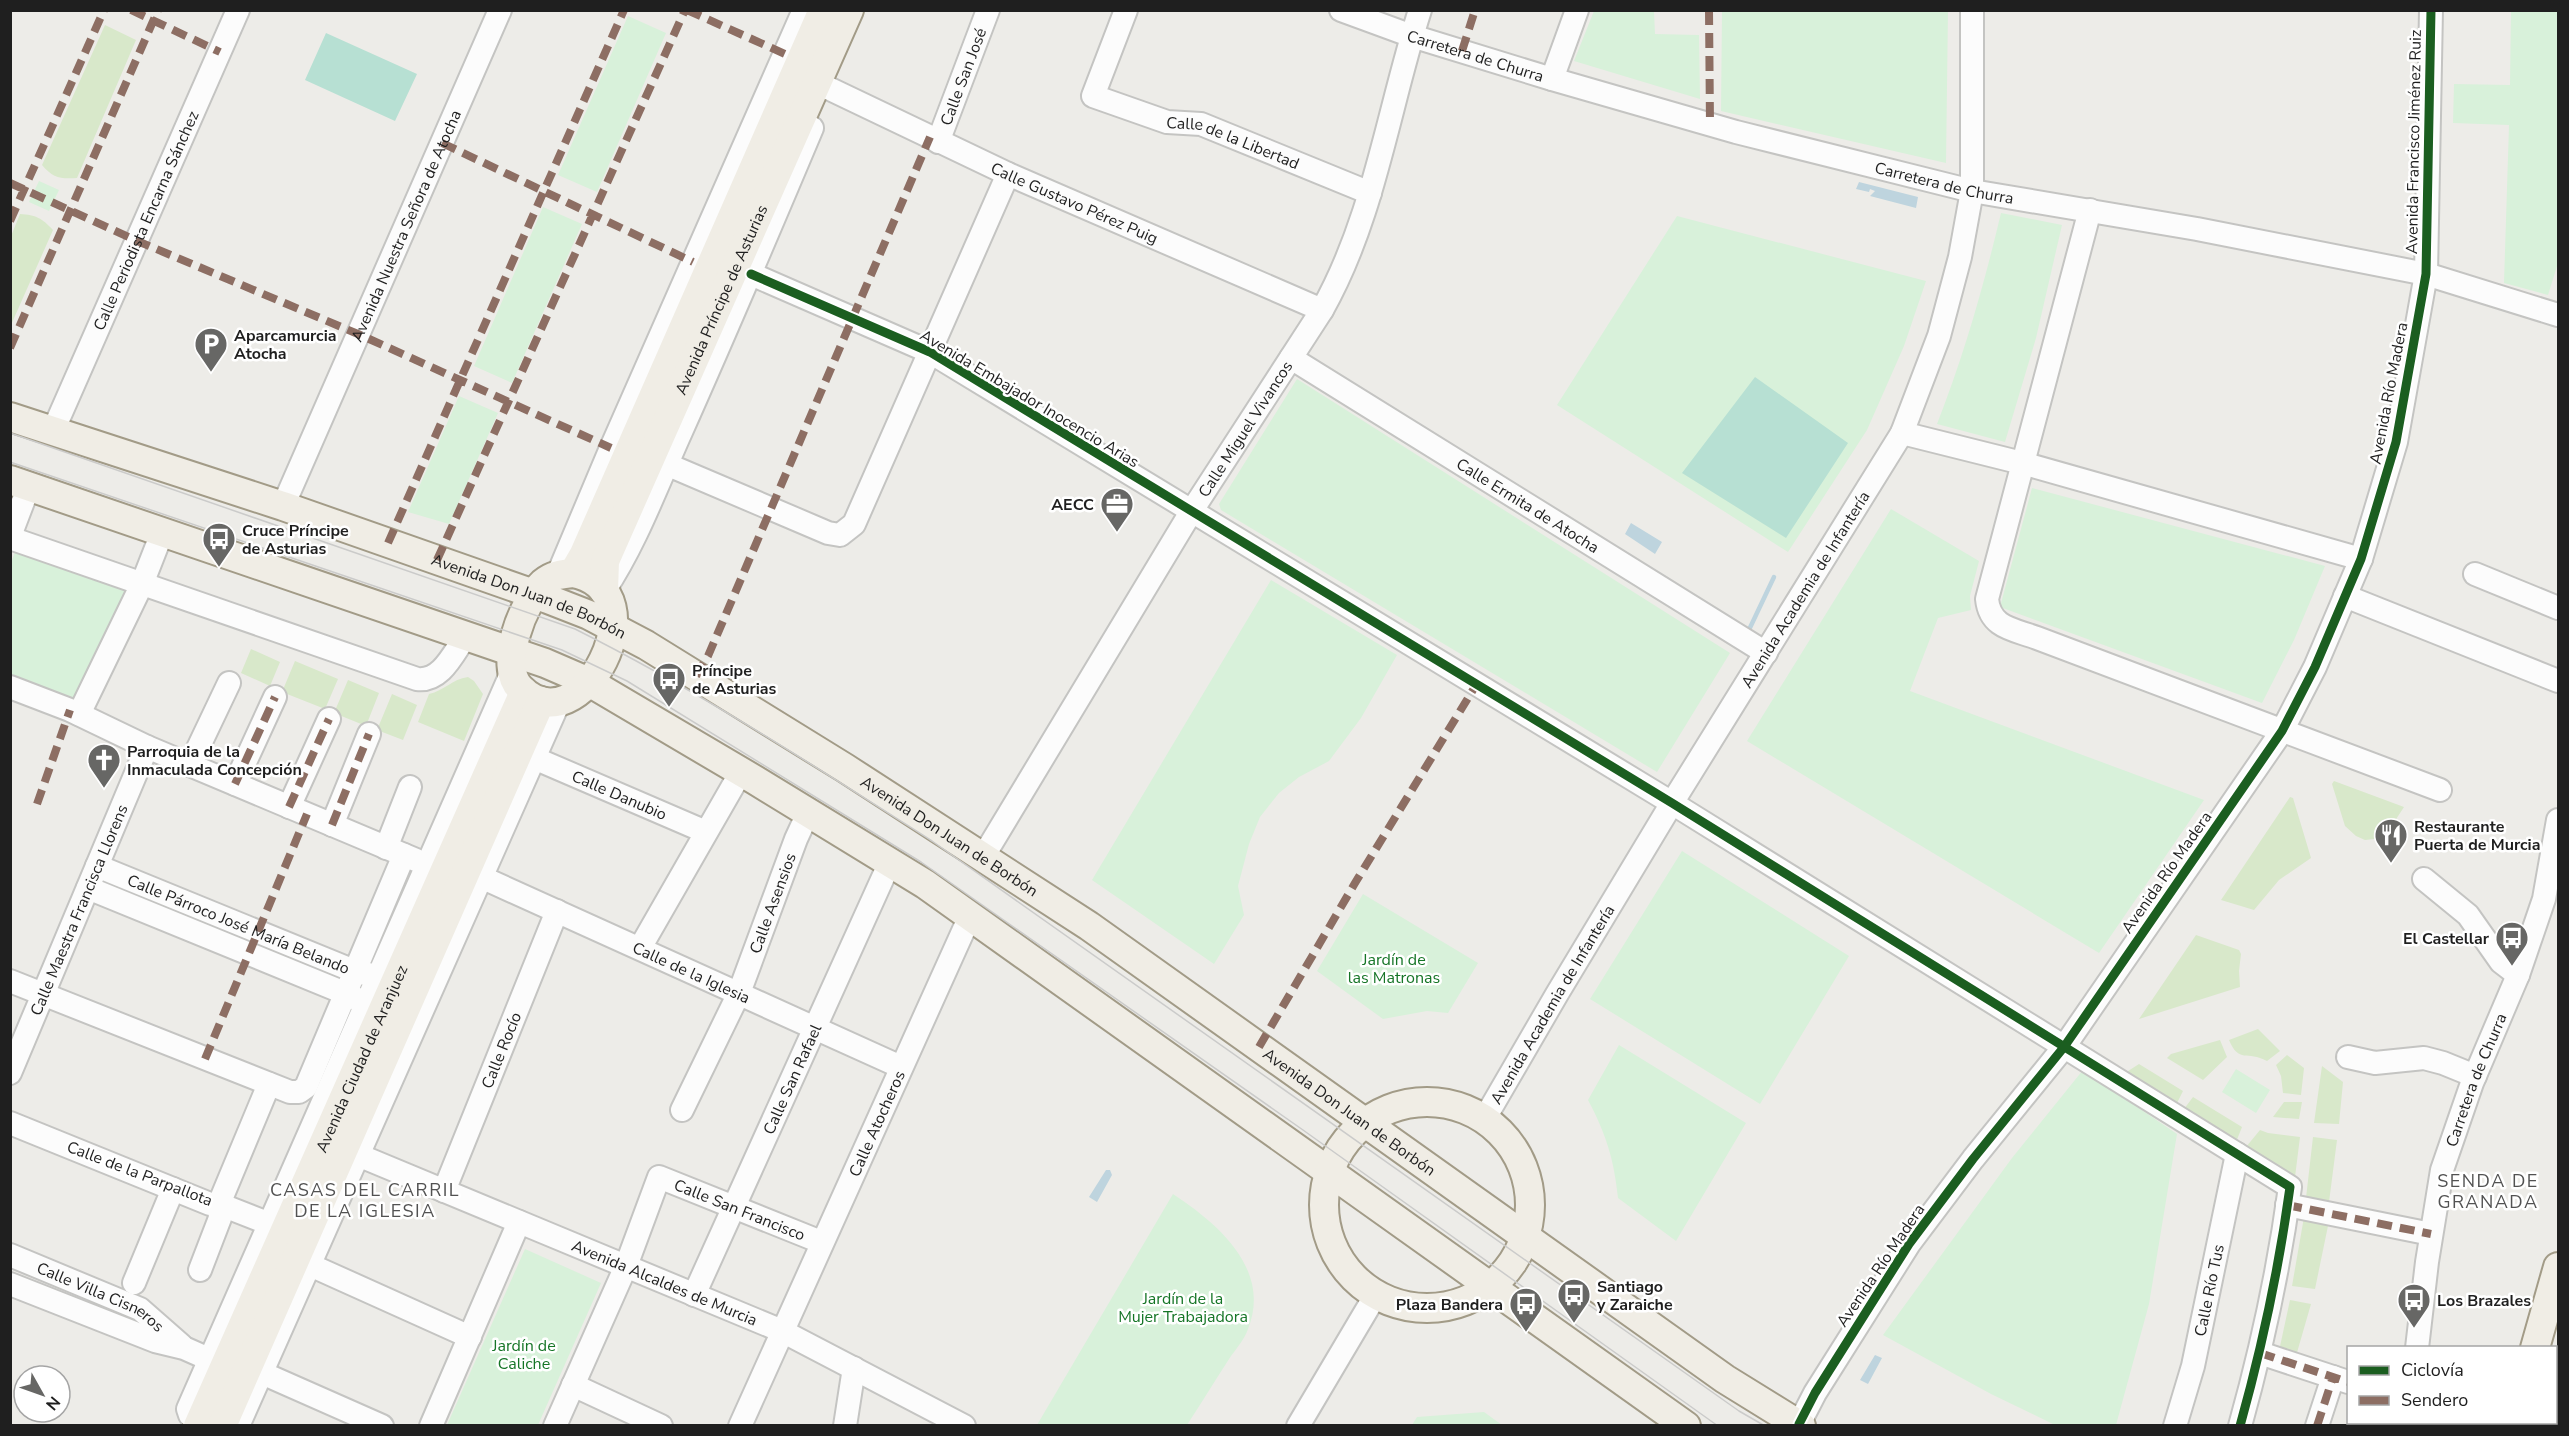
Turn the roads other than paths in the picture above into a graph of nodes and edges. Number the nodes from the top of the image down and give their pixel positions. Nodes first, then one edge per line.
1 (238, 10) edge
2 (500, 10) edge
3 (804, 10) edge
4 (823, 10) edge
5 (849, 10) edge
6 (863, 10) edge
7 (988, 10) edge
8 (1126, 10) edge
9 (1341, 10) edge
10 (1420, 10) edge
11 (1577, 10) edge
12 (1972, 10) edge
13 (2431, 10) edge
14 (1412, 36) junction
15 (1552, 79) junction
16 (828, 88) junction
17 (938, 141) junction
18 (1008, 174) junction
19 (1972, 190) junction
20 (1370, 192) junction
21 (2090, 210) junction
22 (751, 274) junction
23 (2426, 274) junction
24 (1322, 310) junction
25 (2559, 315) edge
26 (930, 352) junction
27 (1291, 358) junction
28 (10, 417) edge
29 (53, 431) junction
30 (1902, 433) junction
31 (2022, 463) junction
32 (666, 464) junction
33 (20, 483) edge
34 (283, 506) junction
35 (1191, 512) junction
36 (162, 532) junction
37 (10, 537) edge
38 (2361, 559) junction
39 (566, 574) junction
40 (2475, 574) dead end
41 (142, 584) junction
42 (604, 591) junction
43 (534, 594) junction
44 (2345, 596) junction
45 (2559, 608) edge
46 (614, 627) junction
47 (465, 637) junction
48 (1766, 653) junction
49 (2559, 681) edge
50 (589, 682) junction
51 (229, 683) dead end
52 (530, 684) junction
53 (10, 687) edge
54 (275, 697) dead end
55 (80, 714) junction
56 (329, 718) dead end
57 (2282, 731) junction
58 (369, 734) dead end
59 (147, 747) junction
60 (534, 758) junction
61 (190, 765) junction
62 (741, 772) junction
63 (235, 784) junction
64 (410, 787) dead end
65 (2440, 790) dead end
66 (1672, 803) junction
67 (290, 807) junction
68 (808, 813) junction
69 (2559, 820) edge
70 (332, 825) junction
71 (706, 832) junction
72 (395, 851) junction
73 (983, 857) junction
74 (890, 862) junction
75 (97, 866) junction
76 (429, 866) junction
77 (481, 878) junction
78 (2424, 879) dead end
79 (88, 888) junction
80 (557, 911) junction
81 (970, 916) junction
82 (640, 948) junction
83 (355, 971) junction
84 (382, 972) junction
85 (2518, 975) junction
86 (10, 981) edge
87 (346, 993) junction
88 (739, 993) junction
89 (44, 994) junction
90 (365, 1011) junction
91 (815, 1027) junction
92 (2064, 1047) junction
93 (2348, 1057) dead end
94 (901, 1067) junction
95 (10, 1074) edge
96 (2475, 1076) junction
97 (269, 1084) junction
98 (682, 1110) dead end
99 (1485, 1118) junction
100 (1364, 1122) junction
101 (10, 1123) edge
102 (2236, 1154) junction
103 (358, 1155) junction
104 (1328, 1173) junction
105 (173, 1189) junction
106 (444, 1191) junction
107 (219, 1204) junction
108 (734, 1205) junction
109 (2287, 1205) junction
110 (519, 1222) junction
111 (270, 1224) junction
112 (2431, 1234) junction
113 (1526, 1238) junction
114 (821, 1242) junction
115 (10, 1255) edge
116 (310, 1266) junction
117 (626, 1266) junction
118 (2559, 1267) edge
119 (200, 1270) dead end
120 (134, 1283) dead end
121 (10, 1284) edge
122 (1491, 1287) junction
123 (694, 1294) junction
124 (1375, 1296) junction
125 (782, 1331) junction
126 (470, 1336) junction
127 (2417, 1346) edge
128 (2535, 1346) edge
129 (184, 1348) junction
130 (2260, 1353) junction
131 (236, 1367) junction
132 (854, 1368) junction
133 (2341, 1379) edge
134 (573, 1385) junction
135 (208, 1424) edge
136 (238, 1425) edge
137 (382, 1425) edge
138 (431, 1425) edge
139 (555, 1425) edge
140 (661, 1425) edge
141 (740, 1425) edge
142 (845, 1425) edge
143 (964, 1425) edge
144 (1298, 1425) edge
145 (1686, 1425) edge
146 (1800, 1425) edge
147 (2175, 1425) edge
148 (2240, 1425) edge
149 (2317, 1425) edge

1 - 29 street, Calle Periodista Encarna Sánchez
2 - 34 street, Avenida Nuestra Señora de Atocha
3 - 39 street
4 - 39 main road, Avenida Príncipe de Asturias
5 - 42 main road, Avenida Príncipe de Asturias
6 - 16 street
7 - 17 street, Calle San José
8 - 20 street, Calle de la Libertad
9 - 14 street, Carretera de Churra
10 - 14 street, Calle Miguel Vivancos
11 - 15 street
12 - 19 street, Avenida Academia de Infantería
13 - 23 street, Avenida Francisco Jiménez Ruiz
14 - 15 street, Carretera de Churra
14 - 20 street, Calle Miguel Vivancos
15 - 19 street, Carretera de Churra
16 - 17 street, Calle Gustavo Pérez Puig
16 - 22 street
17 - 18 street, Calle Gustavo Pérez Puig
18 - 24 street, Calle Gustavo Pérez Puig
18 - 26 street
19 - 21 street, Carretera de Churra
19 - 30 street, Avenida Academia de Infantería
20 - 24 street, Calle Miguel Vivancos
21 - 23 street, Carretera de Churra
21 - 31 street
22 - 26 street, Avenida Embajador Inocencio Arias
22 - 32 street
23 - 25 street, Carretera de Churra
23 - 38 street, Avenida Río Madera
24 - 27 street, Calle Miguel Vivancos
26 - 32 street
26 - 35 street, Avenida Embajador Inocencio Arias
27 - 35 street, Calle Miguel Vivancos
27 - 48 street, Calle Ermita de Atocha
28 - 29 main road, Avenida Don Juan de Borbón
29 - 34 main road, Avenida Don Juan de Borbón
30 - 31 street
30 - 48 street, Avenida Academia de Infantería
31 - 38 street
31 - 57 street
32 - 42 street
33 - 36 main road
33 - 37 street
34 - 43 main road, Avenida Don Juan de Borbón
35 - 66 street, Avenida Embajador Inocencio Arias
35 - 73 street, Calle Miguel Vivancos
36 - 41 street
36 - 47 main road
37 - 41 street
38 - 44 street, Avenida Río Madera
39 - 42 main road
39 - 43 main road
40 - 45 street
41 - 47 street
41 - 55 street
42 - 46 main road, Avenida Príncipe de Asturias
43 - 46 main road, Avenida Don Juan de Borbón
43 - 52 main road, Avenida Ciudad de Aranjuez
44 - 49 street
44 - 57 street, Avenida Río Madera
46 - 50 main road
46 - 73 main road, Avenida Don Juan de Borbón
47 - 52 main road
48 - 66 street, Avenida Academia de Infantería
50 - 52 main road
50 - 52 main road
50 - 62 main road
51 - 61 street
52 - 60 street
52 - 76 street
52 - 131 main road, Avenida Ciudad de Aranjuez
53 - 55 street
54 - 63 street
55 - 59 street
56 - 67 street
57 - 65 street
57 - 92 street, Avenida Río Madera
58 - 70 street
59 - 61 street
59 - 75 street, Calle Maestra Francisca Llorens
60 - 71 street, Calle Danubio
60 - 77 street
61 - 63 street
62 - 68 main road
62 - 71 street
63 - 67 street
64 - 72 street
66 - 92 street, Avenida Embajador Inocencio Arias
66 - 99 street, Avenida Academia de Infantería
67 - 70 street
68 - 74 main road
68 - 88 street, Calle Asensios
69 - 85 street, Carretera de Churra
70 - 72 street
71 - 82 street
72 - 76 street
72 - 83 street
73 - 100 main road, Avenida Don Juan de Borbón
74 - 81 main road
74 - 91 street, Calle San Rafael
75 - 79 street, Calle Maestra Francisca Llorens
75 - 83 street, Calle Párroco José María Belando
76 - 84 street
77 - 80 street, Calle de la Iglesia
77 - 103 street
78 - 85 street
79 - 87 street, Calle Párroco José María Belando
79 - 89 street, Calle Maestra Francisca Llorens
80 - 82 street, Calle de la Iglesia
80 - 106 street, Calle Rocío
81 - 94 street, Calle Atocheros
81 - 104 main road
82 - 88 street, Calle de la Iglesia
83 - 84 street, Calle Párroco José María Belando
83 - 87 street
84 - 90 street
85 - 96 street, Carretera de Churra
86 - 89 street
87 - 90 street, Calle Párroco José María Belando
87 - 97 street
88 - 91 street, Calle de la Iglesia
88 - 98 street, Calle Asensios
89 - 95 street, Calle Maestra Francisca Llorens
89 - 97 street
90 - 111 street
91 - 94 street, Calle de la Iglesia
91 - 108 street, Calle San Rafael
92 - 102 street, Avenida Embajador Inocencio Arias
92 - 146 street, Avenida Río Madera
93 - 96 street
94 - 114 street, Calle Atocheros
96 - 112 street, Carretera de Churra
97 - 107 street
99 - 100 main road
99 - 113 main road
100 - 104 main road
100 - 113 main road, Avenida Don Juan de Borbón
101 - 105 street, Calle de la Parpallota
102 - 109 street, Avenida Embajador Inocencio Arias
102 - 147 street, Calle Río Tus
103 - 106 street, Avenida Alcaldes de Murcia
103 - 116 street
104 - 122 main road
104 - 124 main road
105 - 107 street, Calle de la Parpallota
105 - 120 street
106 - 110 street, Avenida Alcaldes de Murcia
107 - 111 street, Calle de la Parpallota
107 - 119 street
108 - 114 street, Calle San Francisco
108 - 117 street, Calle San Francisco
108 - 123 street, Calle San Rafael
109 - 112 street
109 - 130 street
110 - 117 street, Avenida Alcaldes de Murcia
110 - 126 street
111 - 131 street
112 - 127 street, Carretera de Churra
113 - 122 main road
113 - 146 main road, Avenida Don Juan de Borbón
114 - 125 street, Calle Atocheros
115 - 129 street, Calle Villa Cisneros
116 - 126 street
116 - 131 street
117 - 123 street, Avenida Alcaldes de Murcia
117 - 134 street
118 - 128 main road
121 - 129 street, Calle Villa Cisneros
122 - 124 main road
122 - 145 main road
123 - 125 street, Avenida Alcaldes de Murcia
124 - 144 street
125 - 132 street, Avenida Alcaldes de Murcia
125 - 141 street, Calle Atocheros
126 - 138 street
129 - 131 street, Calle Villa Cisneros
130 - 133 street
130 - 148 street
131 - 135 main road, Avenida Ciudad de Aranjuez
131 - 136 street
131 - 137 street, Calle Villa Cisneros
132 - 142 street
132 - 143 street, Avenida Alcaldes de Murcia
133 - 149 street
134 - 139 street
134 - 140 street

